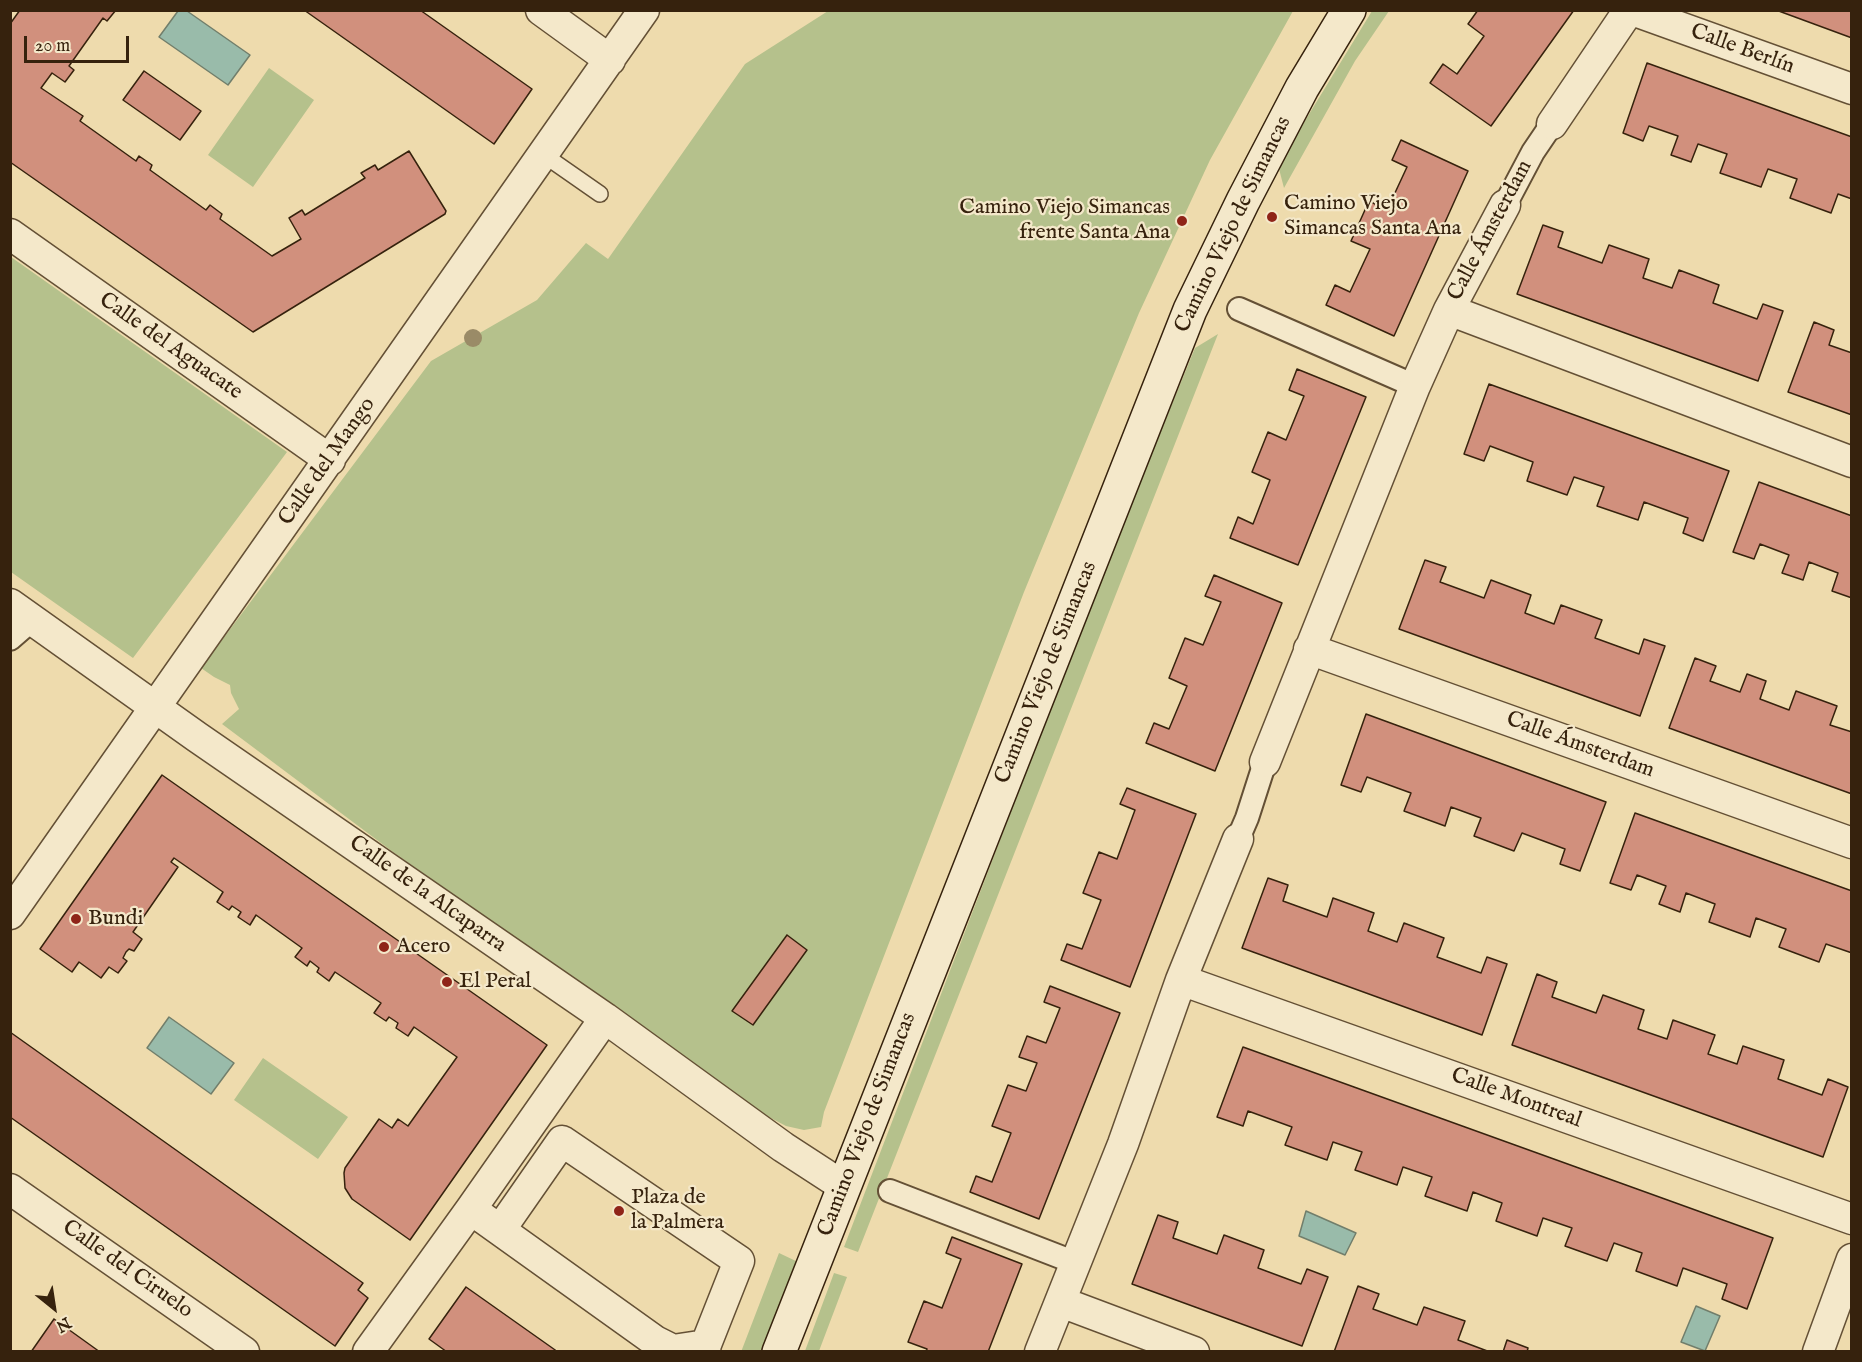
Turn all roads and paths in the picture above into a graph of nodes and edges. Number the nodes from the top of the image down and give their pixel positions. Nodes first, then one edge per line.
1 (541, 10) edge
2 (645, 10) edge
3 (1349, 10) edge
4 (1630, 10) edge
5 (610, 60) junction
6 (1851, 89) edge
7 (1552, 124) joint
8 (1533, 152) joint
9 (543, 155) junction
10 (600, 194) dead end
11 (1505, 205) joint
12 (10, 234) edge
13 (1239, 309) dead end
14 (1449, 310) junction
15 (1415, 386) junction
16 (330, 460) junction
17 (1851, 462) edge
18 (22, 611) edge
19 (10, 639) edge
20 (1309, 649) junction
21 (155, 707) junction
22 (1265, 762) joint
23 (1242, 828) joint
24 (1851, 843) edge
25 (10, 914) edge
26 (1181, 980) junction
27 (605, 1018) junction
28 (843, 1186) junction
29 (10, 1189) edge
30 (890, 1191) dead end
31 (471, 1209) junction
32 (1851, 1219) edge
33 (500, 1230) junction
34 (1851, 1259) edge
35 (1076, 1263) junction
36 (1060, 1302) junction
37 (704, 1348) edge
38 (244, 1352) edge
39 (368, 1352) edge
40 (779, 1352) edge
41 (1040, 1352) edge
42 (1194, 1352) edge
43 (1818, 1352) edge

1 - 5 street
2 - 5 street, Calle del Mango
3 - 28 main road, Camino Viejo de Simancas
4 - 6 street, Calle Berlín
4 - 7 street, Calle Berlín
5 - 9 street, Calle del Mango
7 - 8 street, Calle Berlín
8 - 11 street, Calle Ámsterdam
9 - 10 lane
9 - 16 street, Calle del Mango
11 - 14 street, Calle Ámsterdam
12 - 16 street, Calle del Aguacate
13 - 15 street
14 - 15 street, Calle Ámsterdam
14 - 17 street, Calle Ámsterdam
15 - 20 street, Calle Ámsterdam
16 - 21 street, Calle del Mango
18 - 19 street
18 - 21 street, Calle de la Alcaparra
20 - 22 street, Calle Ámsterdam
20 - 24 street, Calle Ámsterdam
21 - 25 street, Calle del Mango
21 - 27 street, Calle de la Alcaparra
22 - 23 street, Calle Ámsterdam
23 - 26 street
26 - 32 street, Calle Montreal
26 - 35 street
27 - 28 street, Calle de la Alcaparra
27 - 31 street
28 - 40 main road, Camino Viejo de Simancas
29 - 38 street, Calle del Ciruelo
30 - 35 street
31 - 33 street
31 - 39 street
33 - 37 street
33 - 37 street
34 - 43 street
35 - 36 street
36 - 41 street
36 - 42 street

